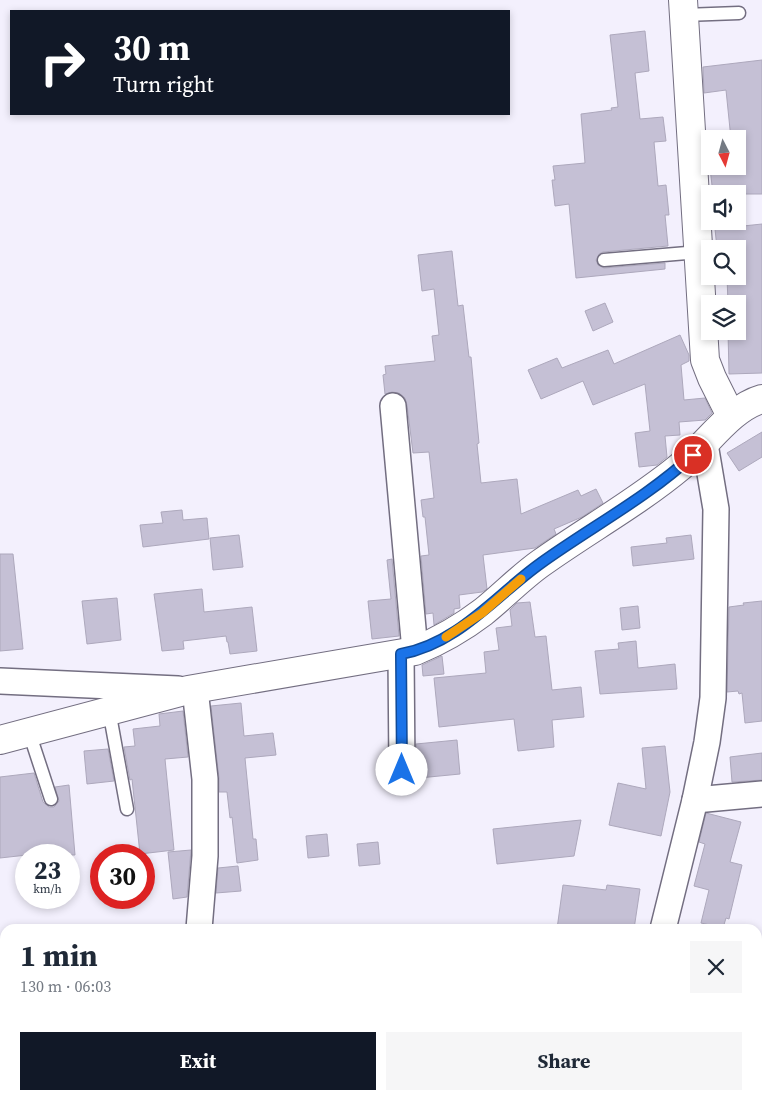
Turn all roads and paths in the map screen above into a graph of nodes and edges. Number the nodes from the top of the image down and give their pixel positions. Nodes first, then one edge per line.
1 (683, 8) edge
2 (740, 14) dead end
3 (699, 252) junction
4 (604, 260) dead end
5 (762, 399) edge
6 (393, 406) dead end
7 (731, 416) junction
8 (705, 444) junction
9 (408, 652) junction
10 (0, 681) edge
11 (192, 689) junction
12 (110, 710) junction
13 (30, 732) junction
14 (0, 740) edge
15 (402, 770) dead end
16 (762, 794) edge
17 (51, 799) dead end
18 (695, 800) junction
19 (127, 809) dead end
20 (199, 924) edge
21 (664, 924) edge

1 - 2 lane
1 - 3 street
3 - 4 lane
3 - 7 street
5 - 7 street
6 - 9 street
7 - 8 street
8 - 9 street
8 - 18 street
9 - 11 street
9 - 15 street
10 - 11 street
11 - 12 street
11 - 20 street
12 - 13 street
12 - 19 lane
13 - 14 street
13 - 17 lane
16 - 18 street
18 - 21 street

